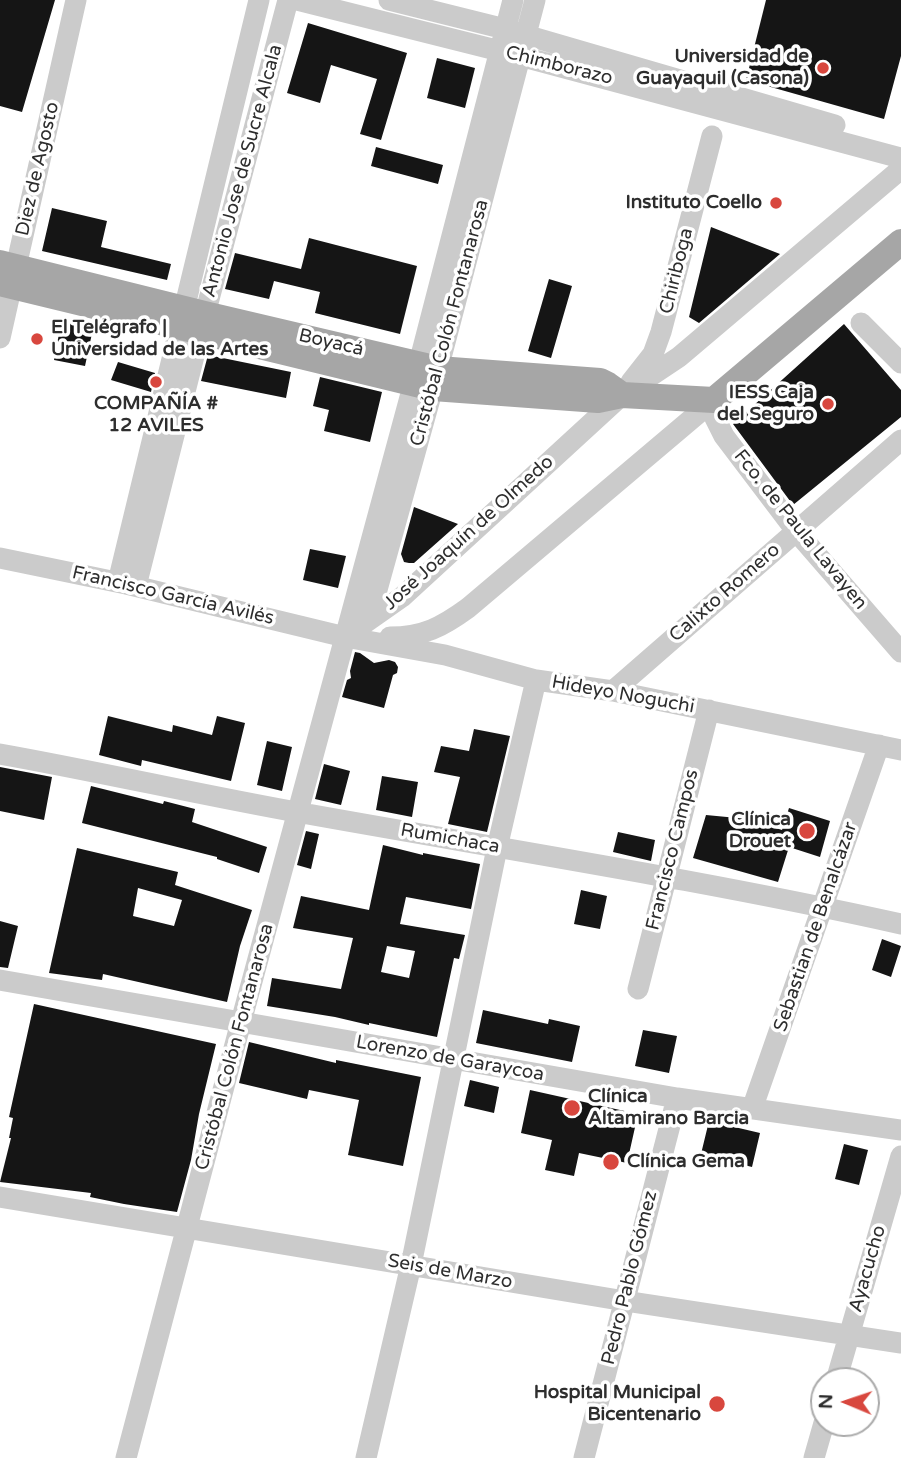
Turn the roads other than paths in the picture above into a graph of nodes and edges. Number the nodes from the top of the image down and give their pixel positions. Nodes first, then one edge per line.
1 (76, 0) edge
2 (259, 0) edge
3 (288, 0) edge
4 (298, 0) edge
5 (389, 0) edge
6 (513, 0) edge
7 (535, 0) edge
8 (505, 29) junction
9 (515, 47) junction
10 (712, 136) dead end
11 (901, 144) edge
12 (901, 158) edge
13 (901, 169) edge
14 (901, 242) edge
15 (7, 275) edge
16 (192, 320) junction
17 (861, 323) dead end
18 (0, 338) edge
19 (901, 363) edge
20 (426, 376) junction
21 (622, 395) junction
22 (714, 400) junction
23 (901, 440) edge
24 (796, 531) junction
25 (0, 558) edge
26 (127, 584) junction
27 (345, 637) junction
28 (901, 652) edge
29 (536, 680) junction
30 (613, 691) junction
31 (709, 710) junction
32 (879, 746) junction
33 (901, 750) edge
34 (0, 754) edge
35 (299, 813) junction
36 (497, 848) junction
37 (666, 877) junction
38 (823, 907) junction
39 (901, 924) edge
40 (0, 980) edge
41 (638, 989) dead end
42 (241, 1022) junction
43 (454, 1060) junction
44 (677, 1098) junction
45 (752, 1109) junction
46 (901, 1130) edge
47 (901, 1156) edge
48 (0, 1197) edge
49 (187, 1228) junction
50 (411, 1265) junction
51 (625, 1301) junction
52 (849, 1335) junction
53 (901, 1343) edge
54 (840, 1367) edge
55 (820, 1437) edge
56 (126, 1458) edge
57 (366, 1458) edge
58 (584, 1458) edge
59 (814, 1458) edge

1 - 15 street, Diez de Agosto
2 - 16 street, Antonio Jose de Sucre Alcala
3 - 16 street, Antonio Jose de Sucre Alcala
4 - 9 street, Chimborazo
5 - 8 street, Chimborazo
6 - 8 street
7 - 9 street, Cristóbal Colón Fontanarosa
8 - 9 street, Chimborazo
9 - 11 street, Chimborazo
9 - 12 street, Chimborazo
9 - 20 street, Cristóbal Colón Fontanarosa
10 - 21 street, Chiriboga
13 - 21 street, José Joaquín de Olmedo
14 - 22 main road, José Joaquín de Olmedo
15 - 16 main road, Boyacá
15 - 18 street, Diez de Agosto
16 - 20 main road, Boyacá
16 - 26 street, Antonio Jose de Sucre Alcala
17 - 19 street
20 - 21 main road, Boyacá
20 - 27 street, Cristóbal Colón Fontanarosa
21 - 22 main road, Boyacá
21 - 27 street, José Joaquín de Olmedo
22 - 24 street, Fco. de Paula Lavayen
22 - 27 street, José Joaquín de Olmedo
23 - 24 street, Calixto Romero
24 - 28 street, Fco. de Paula Lavayen
24 - 30 street, Calixto Romero
25 - 26 street, Francisco García Avilés
26 - 27 street, Francisco García Avilés
27 - 29 street, Hideyo Noguchi
27 - 35 street, Cristóbal Colón Fontanarosa
29 - 30 street, Hideyo Noguchi
29 - 36 street
30 - 31 street, Hideyo Noguchi
31 - 32 street, Hideyo Noguchi
31 - 37 street, Francisco Campos
32 - 33 street, Hideyo Noguchi
32 - 38 street, Sebastian de Benalcázar
34 - 35 street, Rumichaca
35 - 36 street, Rumichaca
35 - 42 street, Cristóbal Colón Fontanarosa
36 - 37 street, Rumichaca
36 - 43 street
37 - 38 street, Rumichaca
37 - 41 street, Francisco Campos
38 - 39 street, Rumichaca
38 - 45 street, Sebastian de Benalcázar
40 - 42 street, Lorenzo de Garaycoa
42 - 43 street, Lorenzo de Garaycoa
42 - 49 street, Cristóbal Colón Fontanarosa
43 - 44 street, Lorenzo de Garaycoa
43 - 50 street
44 - 45 street, Lorenzo de Garaycoa
44 - 51 street, Pedro Pablo Gómez
45 - 46 street, Lorenzo de Garaycoa
47 - 52 street, Ayacucho
48 - 49 street, Seis de Marzo
49 - 50 street, Seis de Marzo
49 - 56 street, Cristóbal Colón Fontanarosa
50 - 51 street, Seis de Marzo
50 - 57 street
51 - 52 street, Seis de Marzo
51 - 58 street, Pedro Pablo Gómez
52 - 53 street, Seis de Marzo
52 - 54 street, Ayacucho
55 - 59 street

